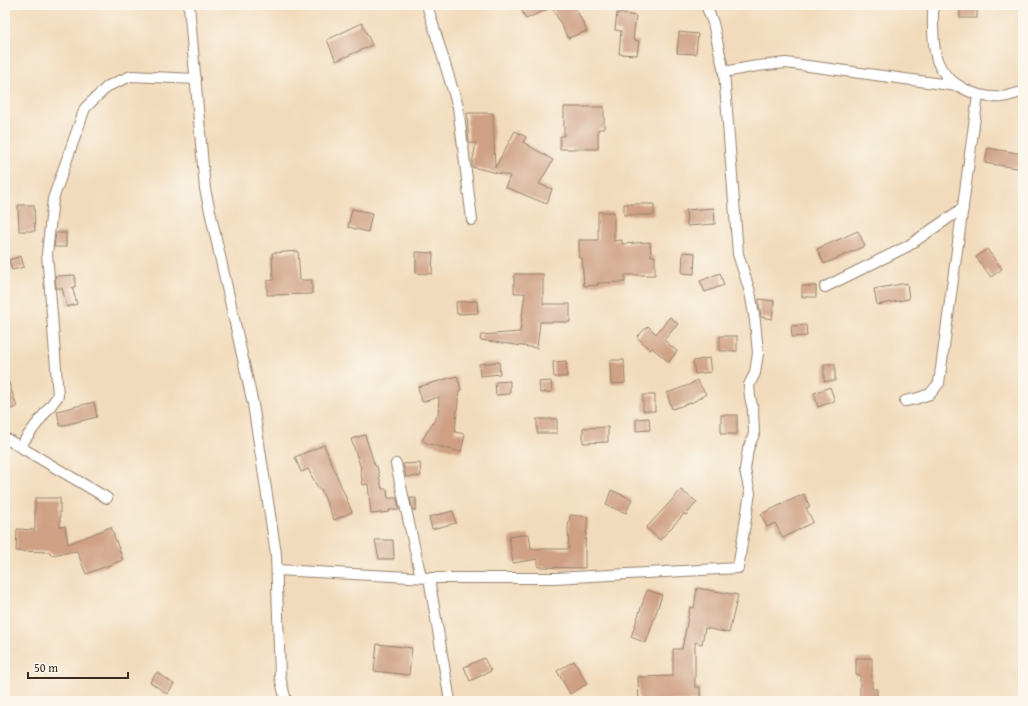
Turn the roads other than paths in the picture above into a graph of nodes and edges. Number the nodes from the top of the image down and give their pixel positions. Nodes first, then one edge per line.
1 (189, 5) edge
2 (427, 5) edge
3 (706, 5) edge
4 (933, 5) edge
5 (724, 72) junction
6 (196, 79) junction
7 (957, 86) junction
8 (1023, 92) edge
9 (978, 95) junction
10 (963, 208) junction
11 (472, 220) dead end
12 (825, 287) dead end
13 (905, 401) dead end
14 (5, 438) edge
15 (20, 446) junction
16 (396, 464) dead end
17 (107, 498) dead end
18 (277, 570) junction
19 (425, 577) junction
20 (286, 701) edge
21 (450, 701) edge

1 - 6 street
2 - 11 street
3 - 5 street
4 - 7 street
5 - 7 street
5 - 19 street
6 - 15 street
6 - 18 street
7 - 9 street
8 - 9 street
9 - 10 street
10 - 12 street
10 - 13 street
14 - 15 street
15 - 17 street
16 - 19 street
18 - 19 street
18 - 20 street
19 - 21 street

